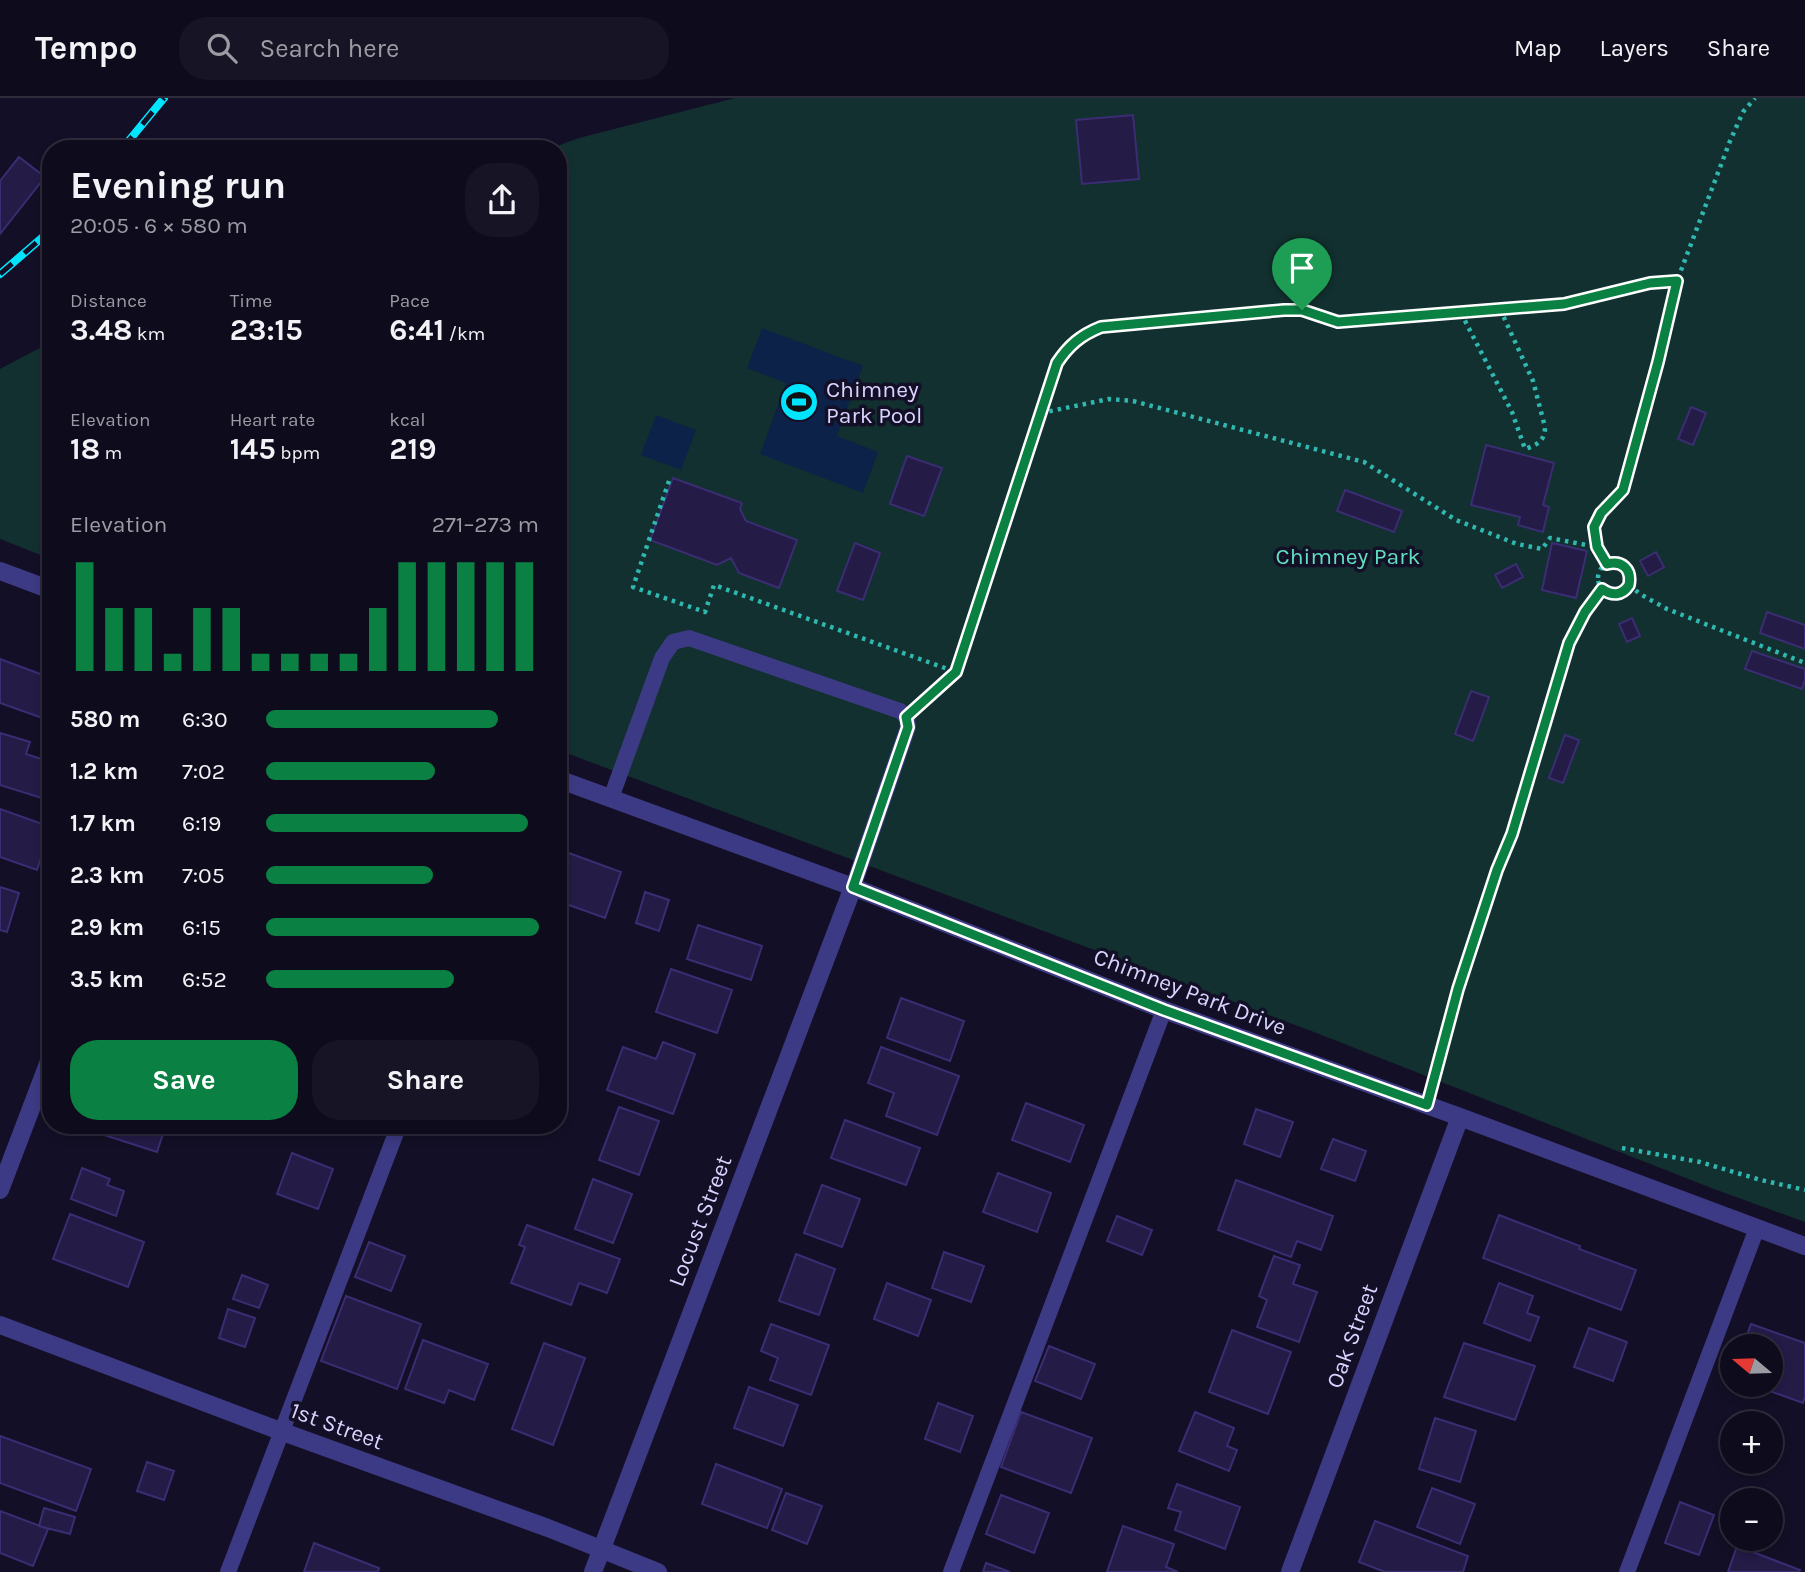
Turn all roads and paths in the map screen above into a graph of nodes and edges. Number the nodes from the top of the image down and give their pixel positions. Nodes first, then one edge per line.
1 (1755, 98) edge
2 (1677, 281) junction
3 (1500, 309) junction
4 (1461, 313) junction
5 (1041, 413) junction
6 (669, 481) dead end
7 (1597, 547) junction
8 (1607, 564) junction
9 (0, 571) edge
10 (1629, 585) junction
11 (42, 587) edge
12 (1602, 589) junction
13 (1805, 663) edge
14 (956, 672) junction
15 (906, 717) junction
16 (567, 782) edge
17 (611, 798) junction
18 (853, 887) junction
19 (1164, 1010) junction
20 (42, 1080) edge
21 (1435, 1080) junction
22 (1447, 1085) dead end
23 (1427, 1105) junction
24 (1460, 1117) junction
25 (396, 1134) edge
26 (1619, 1148) dead end
27 (1805, 1189) edge
28 (0, 1190) edge
29 (1757, 1228) junction
30 (1805, 1246) edge
31 (0, 1325) edge
32 (283, 1432) junction
33 (601, 1551) junction
34 (228, 1572) edge
35 (593, 1572) edge
36 (658, 1572) edge
37 (951, 1572) edge
38 (1290, 1572) edge
39 (1627, 1572) edge

1 - 2 path
2 - 3 path
2 - 7 path
3 - 4 path
3 - 4 path
4 - 5 path
5 - 7 path
5 - 14 path
6 - 14 path
7 - 8 path
8 - 10 path
8 - 12 path
9 - 11 street
10 - 12 path
10 - 13 path
12 - 21 path
14 - 15 path
15 - 17 lane
15 - 18 lane
16 - 17 street, Chimney Park Drive
17 - 18 street, Chimney Park Drive
18 - 19 street, Chimney Park Drive
18 - 33 street, Locust Street
19 - 23 street, Chimney Park Drive
19 - 37 lane
20 - 28 street
21 - 22 path
21 - 23 path
23 - 24 street, Chimney Park Drive
24 - 29 street, Chimney Park Drive
24 - 38 street, Oak Street
25 - 32 lane
26 - 27 path
29 - 30 street, Chimney Park Drive
29 - 39 lane
31 - 32 street, 1st Street
32 - 33 street, 1st Street
32 - 34 lane
33 - 35 street, Locust Street
33 - 36 street, 1st Street

